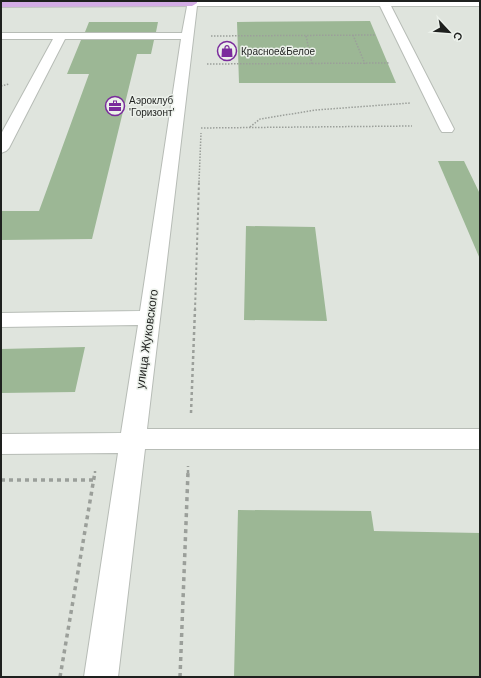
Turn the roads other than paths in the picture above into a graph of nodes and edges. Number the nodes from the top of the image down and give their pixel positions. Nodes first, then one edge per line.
1 (192, 2) edge
2 (465, 2) edge
3 (384, 3) junction
4 (480, 3) edge
5 (1, 4) edge
6 (1, 36) edge
7 (61, 36) junction
8 (187, 36) junction
9 (447, 128) dead end
10 (1, 148) edge
11 (150, 318) junction
12 (1, 320) edge
13 (480, 439) edge
14 (133, 441) junction
15 (1, 444) edge
16 (101, 677) edge

1 - 3 street
1 - 5 main road
1 - 8 street, улица Жуковского
2 - 3 street
2 - 4 street
3 - 9 street
6 - 7 street
7 - 8 street
7 - 10 street
8 - 11 street, улица Жуковского
11 - 12 street
11 - 14 street, улица Жуковского
13 - 14 street
14 - 15 street
14 - 16 street, улица Жуковского

